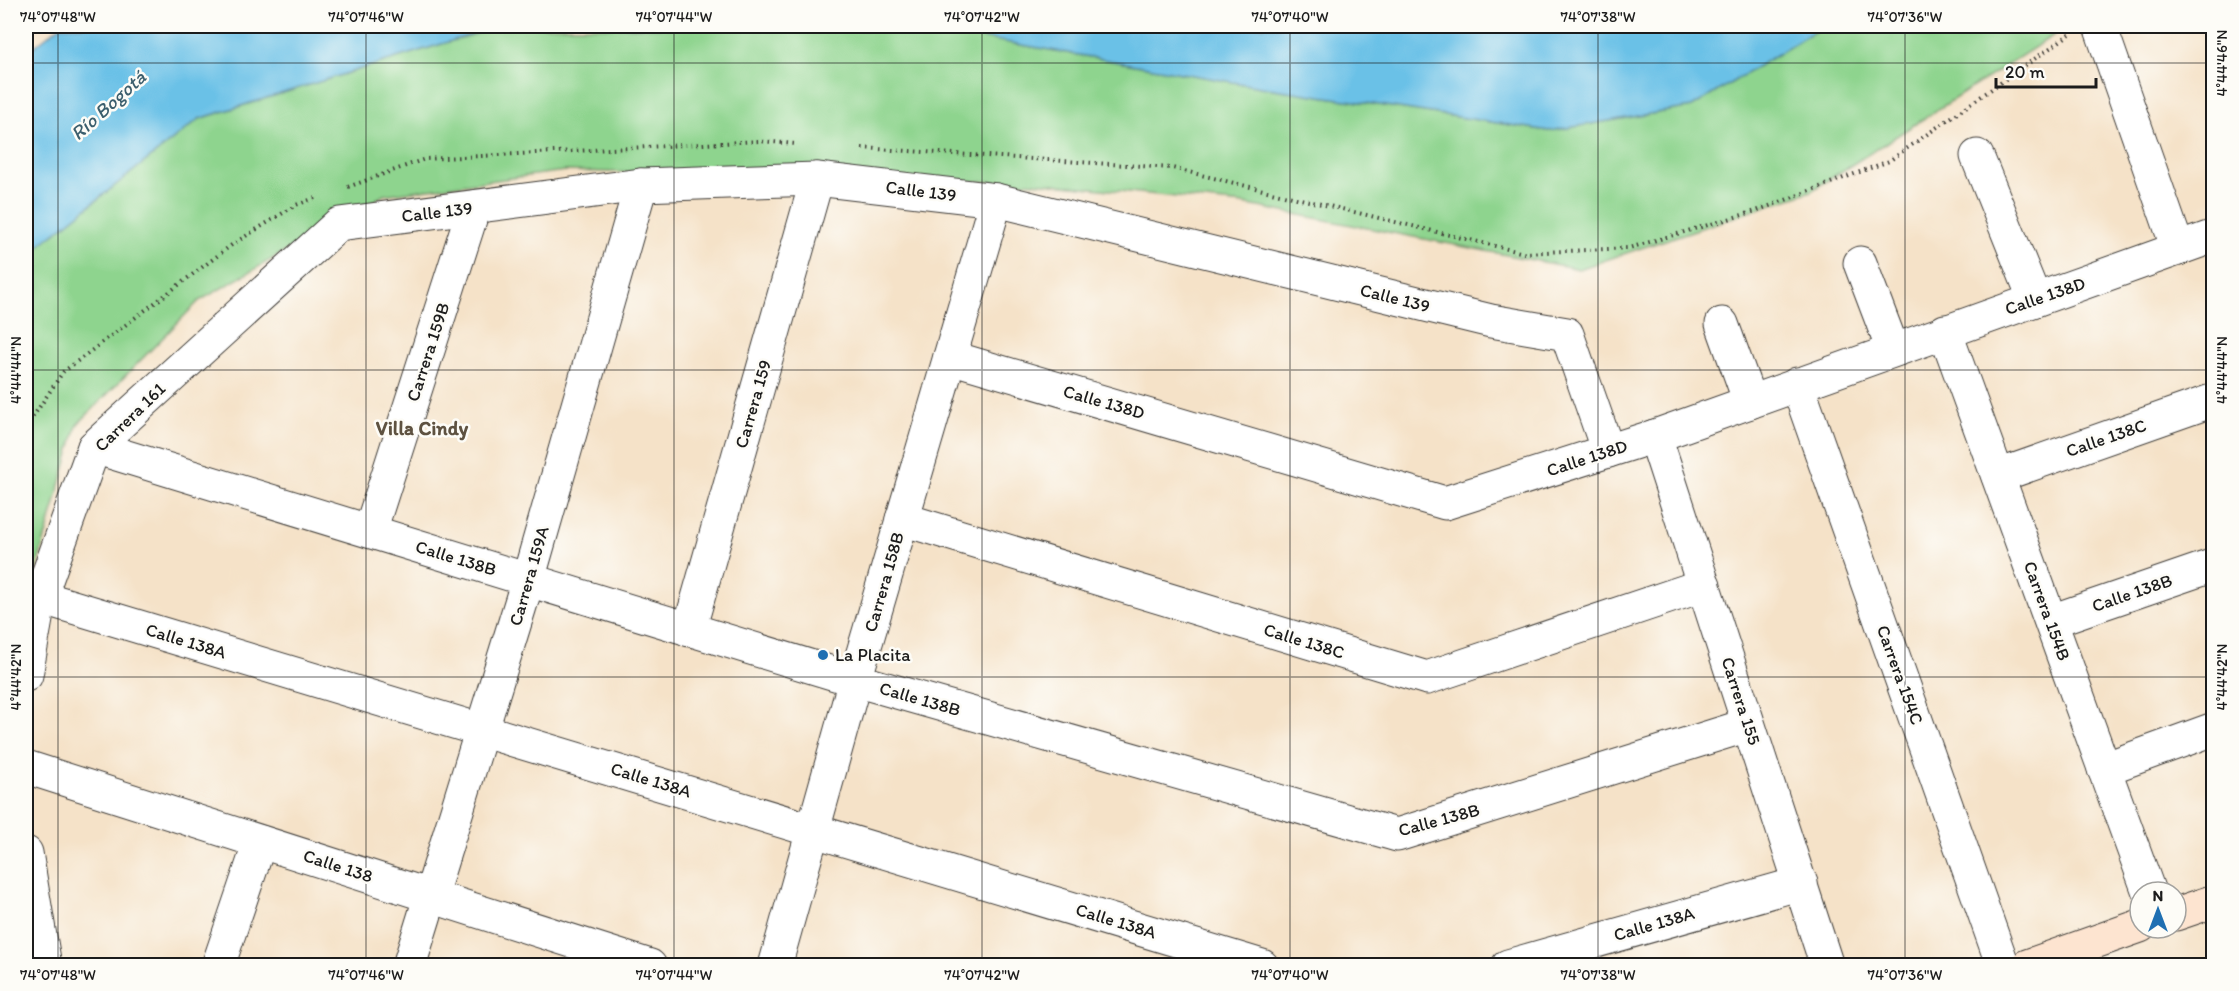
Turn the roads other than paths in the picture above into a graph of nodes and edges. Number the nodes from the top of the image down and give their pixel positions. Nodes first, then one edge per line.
1 (2100, 26) edge
2 (1977, 156) dead end
3 (817, 179) junction
4 (641, 185) junction
5 (996, 200) junction
6 (474, 207) junction
7 (339, 224) joint
8 (2214, 237) edge
9 (2178, 249) junction
10 (1860, 263) dead end
11 (2035, 300) junction
12 (1722, 324) dead end
13 (1945, 331) junction
14 (1893, 350) junction
15 (950, 357) junction
16 (1797, 384) junction
17 (2214, 400) edge
18 (1749, 402) junction
19 (1655, 436) junction
20 (94, 447) junction
21 (1608, 451) junction
22 (1998, 476) junction
23 (902, 519) junction
24 (370, 531) junction
25 (2214, 565) edge
26 (528, 580) junction
27 (1704, 585) junction
28 (40, 597) junction
29 (2050, 621) junction
30 (689, 630) junction
31 (26, 675) edge
32 (855, 681) junction
33 (1748, 725) junction
34 (2214, 729) edge
35 (482, 730) junction
36 (26, 767) edge
37 (2104, 769) junction
38 (813, 829) junction
39 (261, 842) junction
40 (26, 853) edge
41 (2145, 880) edge
42 (1800, 883) junction
43 (430, 896) junction
44 (2214, 901) edge
45 (2188, 910) edge
46 (2128, 930) edge
47 (590, 956) edge
48 (45, 966) edge
49 (218, 966) edge
50 (409, 966) edge
51 (650, 966) edge
52 (775, 966) edge
53 (1262, 966) edge
54 (1508, 966) edge
55 (1827, 966) edge
56 (2003, 966) edge
57 (2027, 966) edge

1 - 9 street
2 - 11 street
3 - 4 street, Calle 139
3 - 5 street, Calle 139
3 - 30 street, Carrera 159
4 - 6 street, Calle 139
4 - 26 street, Carrera 159A
5 - 15 street, Carrera 158B
5 - 21 street, Calle 139
6 - 7 street, Calle 139
6 - 24 street, Carrera 159B
7 - 20 street, Carrera 161
8 - 9 street, Calle 138D
9 - 11 street, Calle 138D
10 - 14 street
11 - 13 street, Calle 138D
12 - 18 street
13 - 14 street, Calle 138D
13 - 22 street, Carrera 154B
14 - 16 street, Calle 138D
15 - 21 street, Calle 138D
15 - 23 street, Carrera 158B
16 - 18 street, Calle 138D
16 - 56 street, Carrera 154C
17 - 22 street, Calle 138C
18 - 19 street, Calle 138D
19 - 21 street, Calle 138D
19 - 27 street, Carrera 155
20 - 24 street, Calle 138B
20 - 28 street, Carrera 161
22 - 29 street, Carrera 154B
23 - 27 street, Calle 138C
23 - 32 street, Carrera 158B
24 - 26 street, Calle 138B
25 - 29 street, Calle 138B
26 - 30 street, Calle 138B
26 - 35 street, Carrera 159A
27 - 33 street, Carrera 155
28 - 31 street, Carrera 161
28 - 35 street, Calle 138A
29 - 37 street, Carrera 154B
30 - 32 street, Calle 138B
32 - 33 street, Calle 138B
32 - 38 street, Carrera 158B
33 - 42 street, Carrera 155
34 - 37 street
35 - 38 street, Calle 138A
35 - 43 street, Carrera 159A
36 - 39 street, Calle 138
37 - 41 street, Carrera 154B
38 - 52 street, Carrera 158B
38 - 53 street, Calle 138A
39 - 43 street, Calle 138
39 - 49 street
40 - 48 street
42 - 54 street, Calle 138A
42 - 55 street, Carrera 155
43 - 47 street, Calle 138
43 - 50 street, Carrera 159A
44 - 45 main road
46 - 57 main road
47 - 51 street, Calle 138

